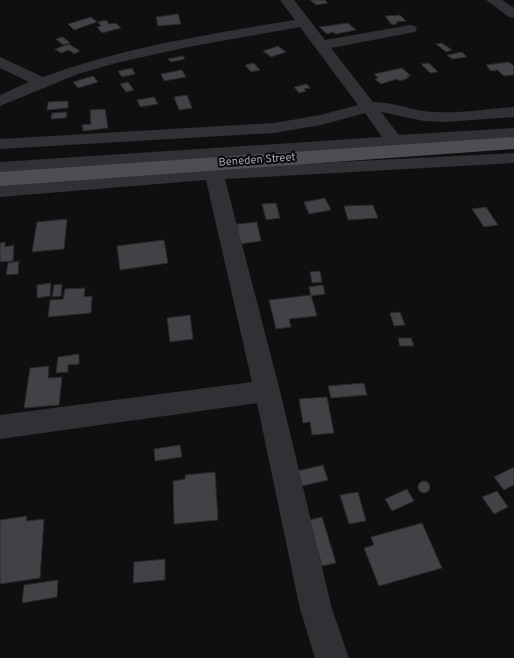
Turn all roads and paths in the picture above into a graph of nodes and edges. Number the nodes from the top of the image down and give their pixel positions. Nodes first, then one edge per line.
1 (287, 0) edge
2 (493, 0) edge
3 (514, 14) edge
4 (305, 22) junction
5 (410, 29) dead end
6 (323, 45) junction
7 (0, 62) edge
8 (41, 82) junction
9 (0, 101) edge
10 (368, 107) junction
11 (514, 112) edge
12 (514, 128) edge
13 (514, 133) edge
14 (514, 141) edge
15 (0, 144) edge
16 (397, 144) junction
17 (514, 158) edge
18 (0, 161) edge
19 (0, 168) edge
20 (0, 174) edge
21 (214, 174) junction
22 (0, 179) edge
23 (0, 191) edge
24 (268, 392) junction
25 (0, 427) edge
26 (332, 658) edge

1 - 4 street
2 - 3 street
4 - 6 street
4 - 8 street
5 - 6 street
6 - 10 street
7 - 8 street
8 - 9 street
10 - 11 street
10 - 15 street
10 - 16 street
12 - 16 main road, Beneden Street
13 - 16 street
14 - 16 main road, Beneden Street
16 - 18 main road, Beneden Street
16 - 19 street
16 - 20 street
16 - 22 main road, Beneden Street
17 - 21 street
21 - 23 street
21 - 24 street
24 - 25 street
24 - 26 street

